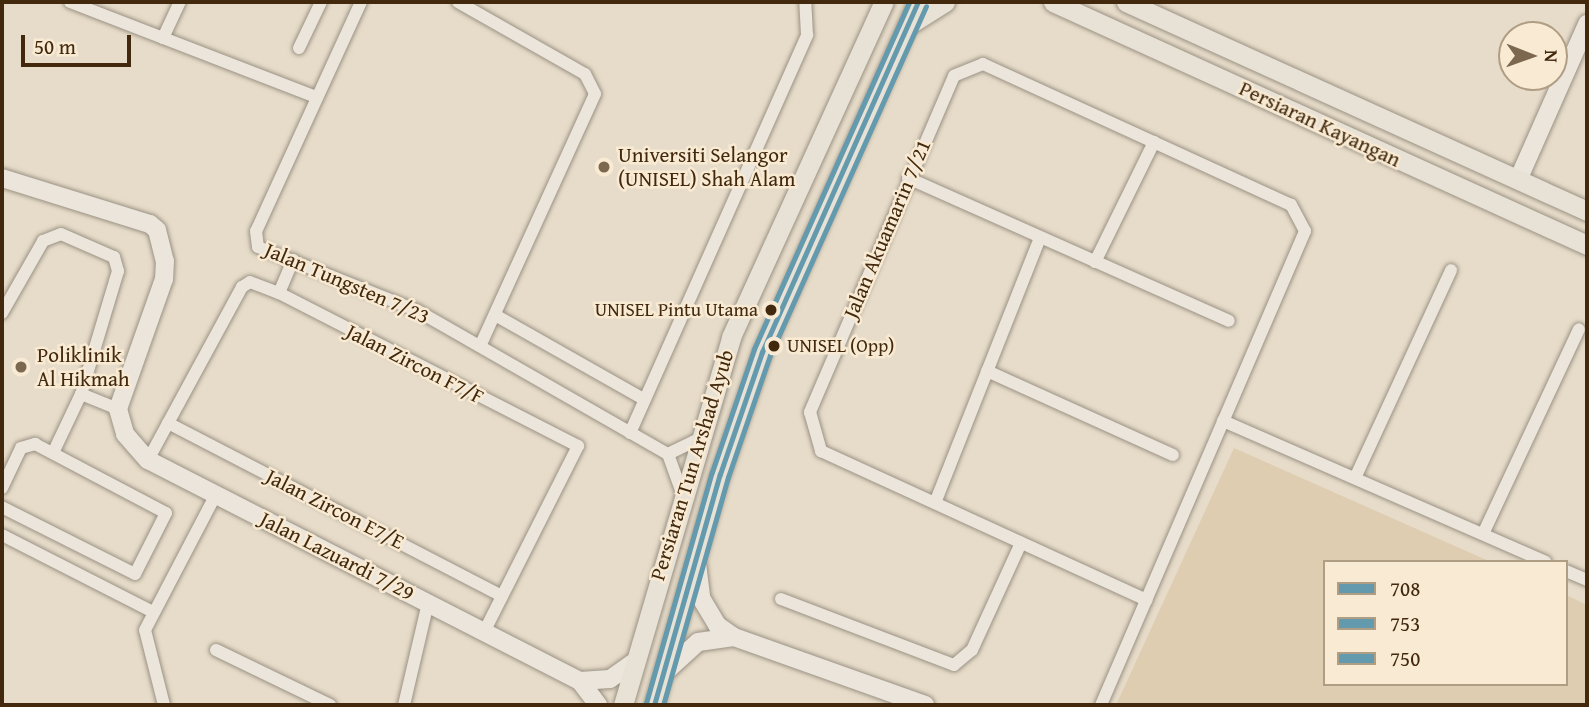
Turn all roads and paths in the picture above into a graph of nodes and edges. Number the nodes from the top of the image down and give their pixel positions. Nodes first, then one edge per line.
1 (70, 2) edge
2 (180, 2) edge
3 (321, 2) edge
4 (361, 2) edge
5 (458, 2) edge
6 (805, 2) edge
7 (918, 2) edge
8 (944, 2) edge
9 (1054, 2) edge
10 (1126, 2) edge
11 (879, 8) edge
12 (1587, 24) edge
13 (906, 27) junction
14 (163, 38) junction
15 (299, 48) dead end
16 (316, 97) junction
17 (1154, 142) junction
18 (2, 178) edge
19 (908, 178) junction
20 (1518, 180) junction
21 (1587, 211) edge
22 (1040, 238) junction
23 (1587, 245) edge
24 (293, 260) junction
25 (1095, 262) junction
26 (1451, 270) dead end
27 (279, 293) junction
28 (2, 313) edge
29 (495, 315) junction
30 (1229, 321) dead end
31 (1579, 329) dead end
32 (480, 346) junction
33 (987, 371) junction
34 (81, 394) junction
35 (645, 400) junction
36 (118, 409) junction
37 (1223, 421) junction
38 (168, 423) junction
39 (630, 432) junction
40 (699, 439) junction
41 (53, 453) junction
42 (668, 454) junction
43 (1173, 455) dead end
44 (148, 460) junction
45 (1355, 478) junction
46 (2, 488) edge
47 (682, 493) junction
48 (216, 494) junction
49 (934, 503) junction
50 (2, 507) edge
51 (1483, 534) junction
52 (2, 535) edge
53 (1021, 543) junction
54 (1542, 560) edge
55 (697, 561) junction
56 (1568, 571) edge
57 (1587, 580) edge
58 (502, 596) junction
59 (781, 599) dead end
60 (1146, 600) junction
61 (428, 603) junction
62 (153, 612) junction
63 (484, 632) junction
64 (734, 637) junction
65 (216, 650) dead end
66 (636, 661) junction
67 (663, 674) junction
68 (580, 681) junction
69 (164, 705) edge
70 (330, 705) edge
71 (404, 705) edge
72 (598, 705) edge
73 (623, 705) edge
74 (654, 705) edge
75 (925, 705) edge
76 (1101, 705) edge

1 - 14 street
2 - 14 street
3 - 15 street
4 - 16 street, Jalan Tungsten 7/23
5 - 29 street
6 - 35 street
7 - 13 main road, Persiaran Tun Arshad Ayub
8 - 13 main road
9 - 23 main road, Persiaran Kayangan
10 - 20 main road, Persiaran Kayangan
11 - 40 main road, Persiaran Tun Arshad Ayub
12 - 20 street
13 - 55 main road, Persiaran Tun Arshad Ayub
14 - 16 street
16 - 24 street, Jalan Tungsten 7/23
17 - 19 street, Jalan Akuamarin 7/21
17 - 25 street
17 - 37 street
18 - 36 street
19 - 22 street
19 - 49 street, Jalan Akuamarin 7/21
20 - 21 main road, Persiaran Kayangan
22 - 25 street
22 - 33 street
24 - 27 street
24 - 32 street, Jalan Tungsten 7/23
25 - 30 street
26 - 45 street
27 - 38 street, Jalan Zircon F7/F
27 - 58 street, Jalan Zircon F7/F
28 - 34 street
29 - 32 street
29 - 35 street
31 - 51 street
32 - 39 street, Jalan Tungsten 7/23
33 - 43 street
33 - 49 street
34 - 36 street
34 - 41 street
35 - 39 street
36 - 44 street, Jalan Lazuardi 7/29
37 - 45 street
37 - 60 street
38 - 44 street, Jalan Zircon F7/F
38 - 58 street, Jalan Zircon E7/E
39 - 42 street, Jalan Tungsten 7/23
40 - 42 street
40 - 47 main road, Persiaran Tun Arshad Ayub
41 - 46 street
41 - 50 street
42 - 47 street
44 - 48 street, Jalan Lazuardi 7/29
45 - 51 street
47 - 66 main road, Persiaran Tun Arshad Ayub
48 - 61 street, Jalan Lazuardi 7/29
48 - 62 street
49 - 53 street
51 - 54 street
52 - 62 street
53 - 59 street
53 - 60 street
55 - 64 street
55 - 67 main road, Persiaran Tun Arshad Ayub
56 - 57 street
58 - 63 street, Jalan Zircon F7/F
60 - 76 street
61 - 63 street, Jalan Lazuardi 7/29
61 - 71 street
62 - 69 street
63 - 68 street, Jalan Lazuardi 7/29
64 - 67 street
64 - 75 street
65 - 70 street
66 - 68 street
66 - 73 main road, Persiaran Tun Arshad Ayub
67 - 74 main road, Persiaran Tun Arshad Ayub
68 - 72 street

